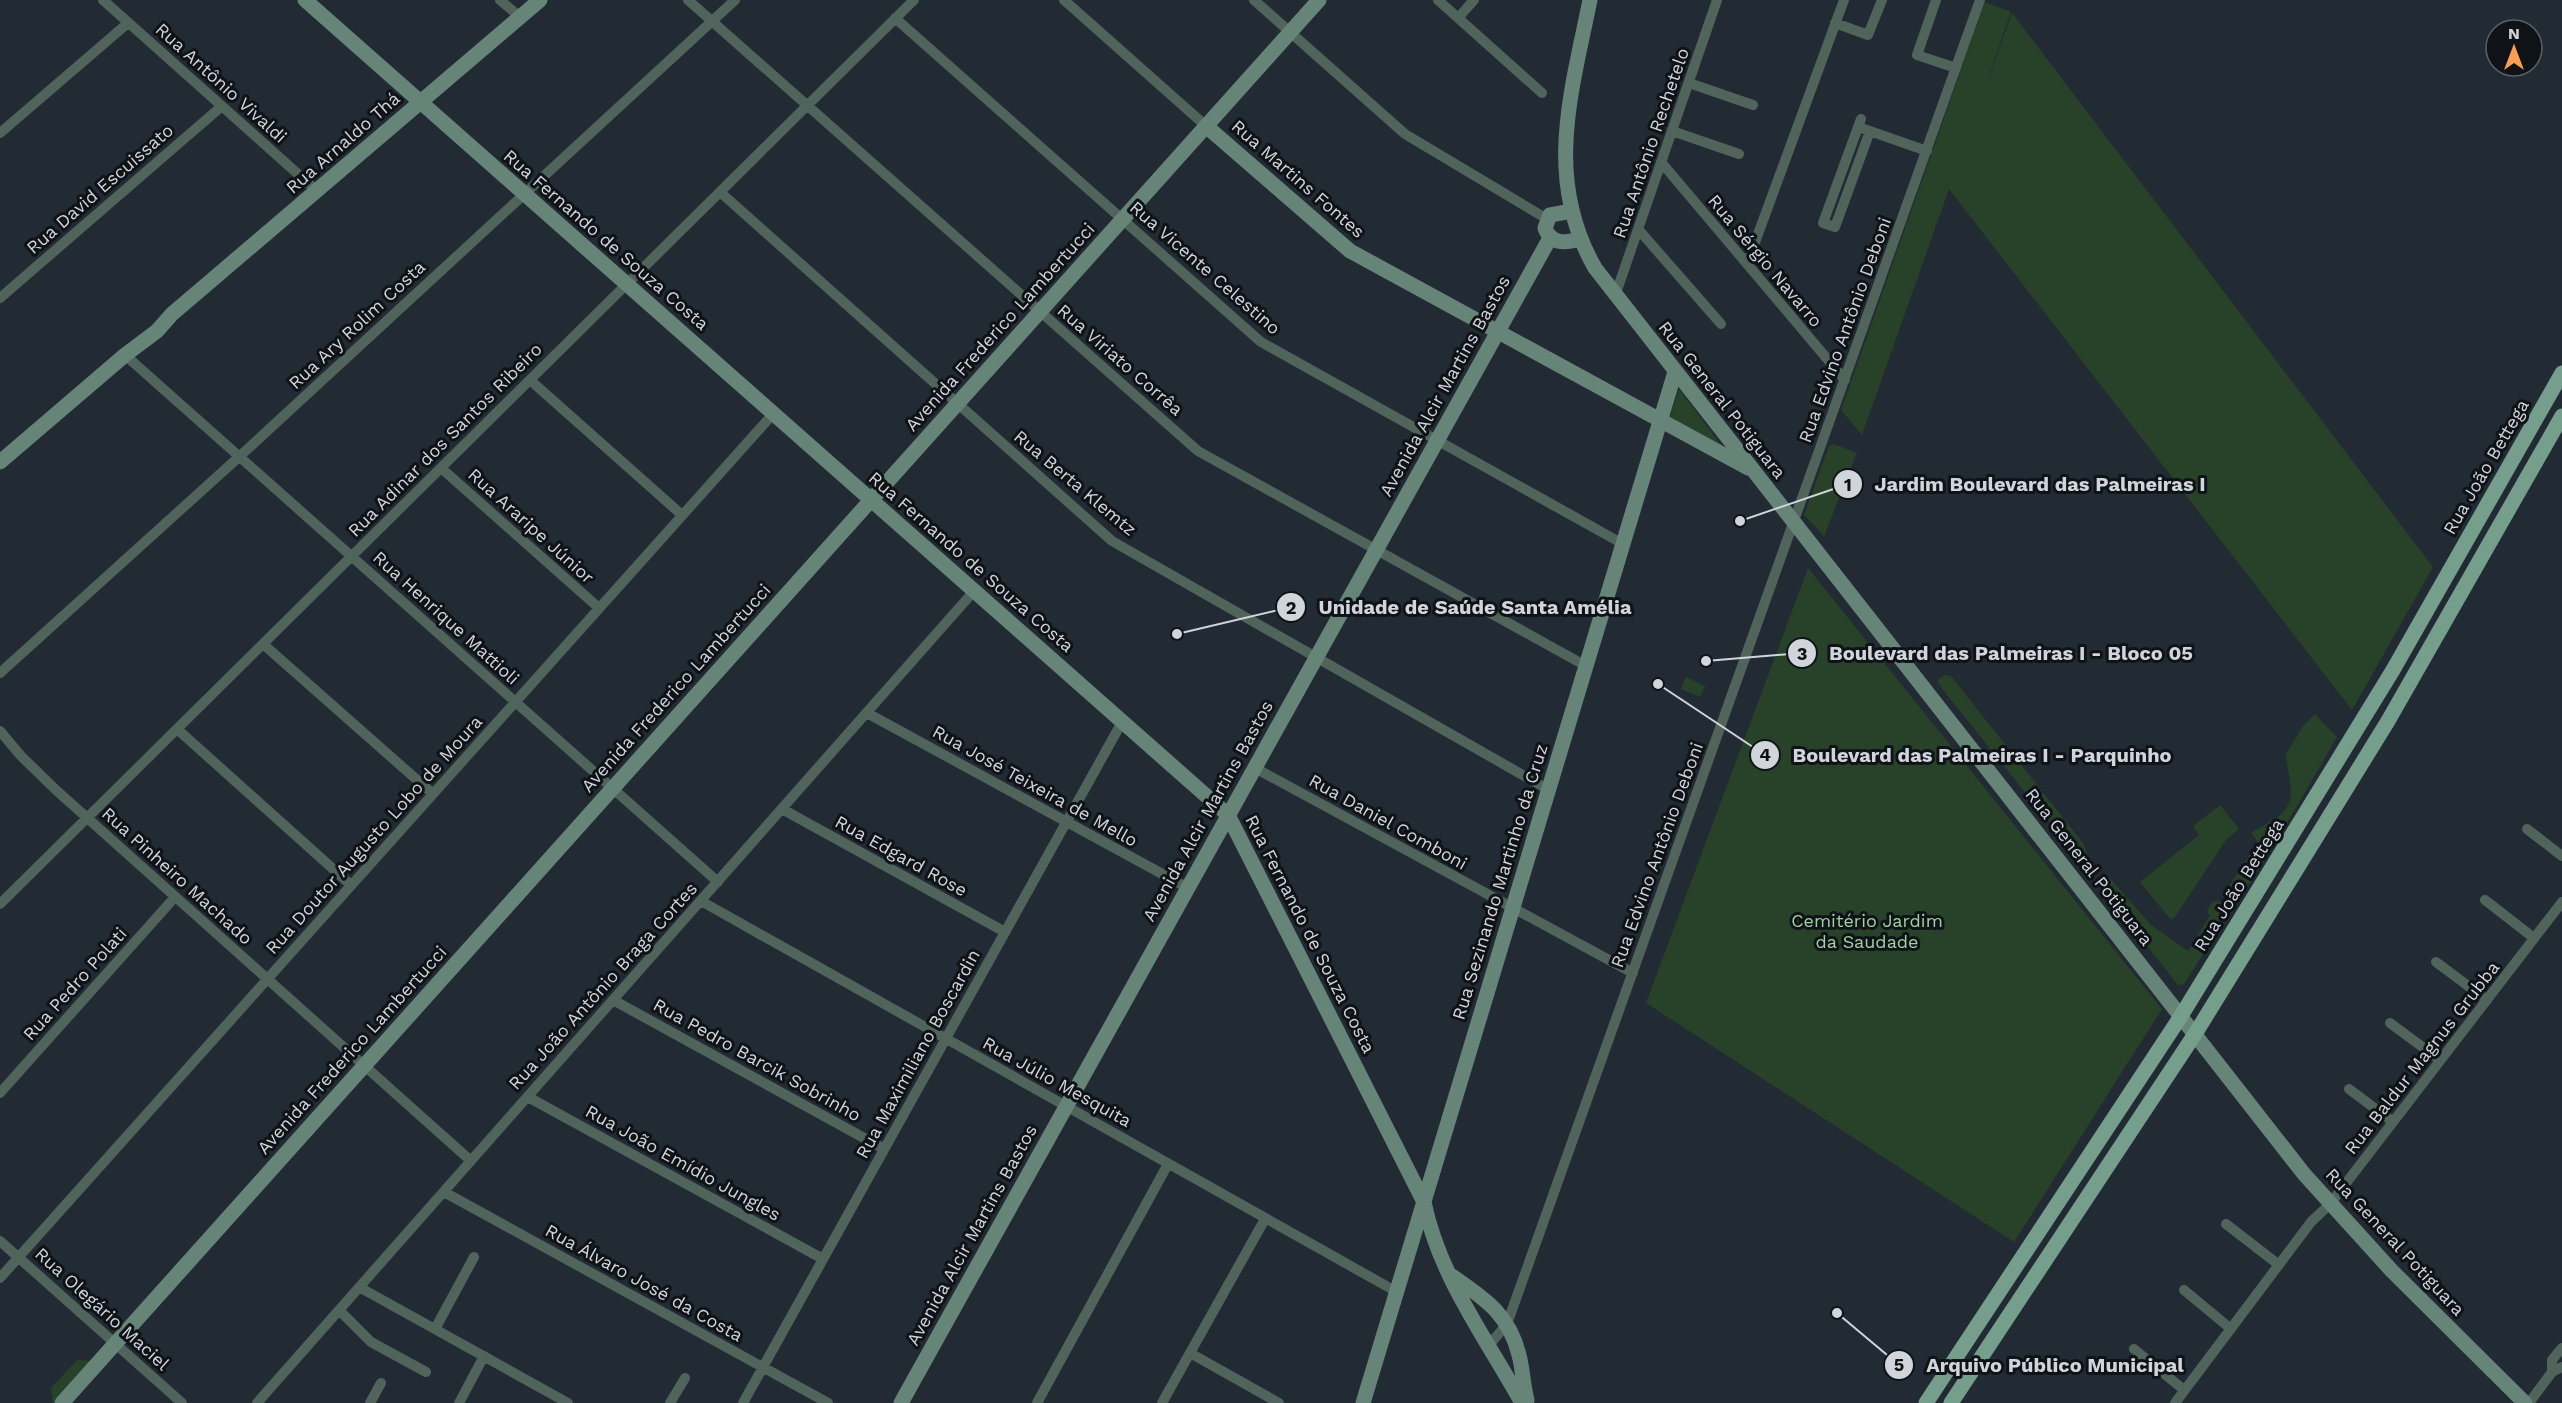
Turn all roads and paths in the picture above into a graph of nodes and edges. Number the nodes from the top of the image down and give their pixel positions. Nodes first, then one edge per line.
1 (103, 0) edge
2 (304, 0) edge
3 (500, 0) edge
4 (540, 0) edge
5 (688, 0) edge
6 (735, 0) edge
7 (914, 0) edge
8 (1064, 0) edge
9 (1254, 0) edge
10 (1319, 0) edge
11 (1438, 0) edge
12 (1474, 0) edge
13 (1590, 0) edge
14 (1718, 0) edge
15 (1844, 0) edge
16 (1882, 0) edge
17 (1936, 0) edge
18 (1980, 0) edge
19 (520, 18) junction
20 (896, 18) junction
21 (1458, 18) junction
22 (712, 21) junction
23 (128, 23) junction
24 (1835, 23) junction
25 (1290, 33) junction
26 (1956, 68) junction
27 (1689, 83) junction
28 (1542, 93) dead end
29 (420, 102) junction
30 (808, 105) junction
31 (1753, 105) dead end
32 (222, 106) junction
33 (1206, 126) junction
34 (1672, 131) junction
35 (1870, 131) junction
36 (0, 133) edge
37 (1926, 151) junction
38 (1739, 154) dead end
39 (1661, 162) junction
40 (317, 191) junction
41 (720, 192) junction
42 (524, 194) junction
43 (1572, 211) junction
44 (1547, 219) junction
45 (1123, 220) junction
46 (1638, 229) junction
47 (1550, 238) junction
48 (1580, 239) junction
49 (1747, 264) junction
50 (627, 284) junction
51 (1615, 296) junction
52 (0, 298) edge
53 (1040, 311) junction
54 (1721, 324) dead end
55 (1497, 332) junction
56 (125, 355) junction
57 (1676, 372) junction
58 (2562, 373) edge
59 (530, 380) junction
60 (1845, 380) junction
61 (957, 404) junction
62 (773, 414) junction
63 (2562, 416) edge
64 (1660, 421) junction
65 (1437, 440) junction
66 (240, 456) junction
67 (2, 457) edge
68 (441, 468) junction
69 (1753, 471) junction
70 (871, 500) junction
71 (682, 515) junction
72 (1794, 523) junction
73 (1623, 544) junction
74 (1376, 550) junction
75 (352, 556) junction
76 (974, 591) junction
77 (599, 608) junction
78 (263, 644) junction
79 (1316, 657) junction
80 (1586, 666) junction
81 (2393, 670) junction
82 (0, 673) edge
83 (2412, 680) junction
84 (2380, 692) junction
85 (515, 702) junction
86 (2399, 702) junction
87 (867, 713) junction
88 (1122, 722) junction
89 (177, 729) junction
90 (0, 731) edge
91 (1255, 768) junction
92 (613, 788) junction
93 (1549, 790) junction
94 (432, 794) junction
95 (782, 809) junction
96 (1228, 815) junction
97 (87, 818) junction
98 (1066, 822) junction
99 (2527, 829) dead end
100 (2562, 856) edge
101 (718, 882) junction
102 (351, 885) junction
103 (1188, 888) junction
104 (175, 897) junction
105 (2485, 900) dead end
106 (701, 901) junction
107 (2562, 902) edge
108 (0, 904) edge
109 (1513, 909) junction
110 (1005, 932) junction
111 (2534, 938) junction
112 (2436, 962) dead end
113 (1633, 973) junction
114 (267, 979) junction
115 (613, 1000) junction
116 (2487, 1000) junction
117 (2181, 1016) junction
118 (2390, 1023) dead end
119 (2195, 1034) junction
120 (946, 1039) junction
121 (2440, 1060) junction
122 (364, 1066) junction
123 (2349, 1089) dead end
124 (0, 1093) edge
125 (528, 1097) junction
126 (1066, 1106) junction
127 (2393, 1122) junction
128 (884, 1149) junction
129 (471, 1161) junction
130 (1168, 1164) junction
131 (444, 1192) junction
132 (1424, 1202) junction
133 (2330, 1204) junction
134 (1265, 1219) junction
135 (2226, 1224) dead end
136 (0, 1241) edge
137 (18, 1257) junction
138 (474, 1257) dead end
139 (823, 1259) junction
140 (2279, 1265) junction
141 (1450, 1274) junction
142 (0, 1278) edge
143 (359, 1287) junction
144 (2184, 1290) dead end
145 (1397, 1292) junction
146 (339, 1310) junction
147 (1507, 1324) junction
148 (435, 1329) junction
149 (2231, 1329) junction
150 (115, 1343) junction
151 (1490, 1344) junction
152 (2562, 1348) edge
153 (2134, 1349) dead end
154 (1190, 1353) junction
155 (484, 1356) junction
156 (1952, 1364) junction
157 (763, 1367) junction
158 (2557, 1370) edge
159 (426, 1372) dead end
160 (1969, 1375) junction
161 (685, 1378) dead end
162 (381, 1383) dead end
163 (1939, 1384) junction
164 (2184, 1390) junction
165 (1954, 1399) edge
166 (62, 1403) edge
167 (182, 1403) edge
168 (257, 1403) edge
169 (370, 1403) edge
170 (459, 1403) edge
171 (568, 1403) edge
172 (670, 1403) edge
173 (743, 1403) edge
174 (828, 1403) edge
175 (901, 1403) edge
176 (1037, 1403) edge
177 (1162, 1403) edge
178 (1279, 1403) edge
179 (1363, 1403) edge
180 (1522, 1403) edge
181 (1527, 1403) edge
182 (1926, 1403) edge
183 (2175, 1403) edge
184 (2527, 1403) edge

1 - 23 street, Rua Antônio Vivaldi
2 - 29 street, Rua Fernando de Souza Costa
3 - 19 street
4 - 19 street, Rua Arnaldo Thá
5 - 22 street, Rua Viriato Corrêa
6 - 22 street, Rua Ary Rolim Costa
7 - 20 street, Rua Adinar dos Santos Ribeiro
8 - 33 street, Rua Martins Fontes
9 - 25 street
10 - 25 street, Avenida Frederico Lambertucci
11 - 21 street
12 - 21 street
13 - 43 street, Rua General Potiguara
14 - 27 street, Rua Antônio Rechetelo
15 - 24 street
16 - 24 street
17 - 26 street
18 - 26 street, Rua Edvino Antônio Deboni
19 - 29 street, Rua Arnaldo Thá
20 - 30 street, Rua Adinar dos Santos Ribeiro
20 - 45 street, Rua Vicente Celestino
21 - 28 street
22 - 30 street, Rua Viriato Corrêa
22 - 42 street, Rua Ary Rolim Costa
23 - 32 street, Rua Antônio Vivaldi
23 - 36 street
24 - 49 street
25 - 33 street, Avenida Frederico Lambertucci
25 - 44 street
26 - 37 street, Rua Edvino Antônio Deboni
27 - 31 street
27 - 34 street, Rua Antônio Rechetelo
29 - 40 street, Rua Arnaldo Thá
29 - 42 street, Rua Fernando de Souza Costa
30 - 41 street, Rua Adinar dos Santos Ribeiro
30 - 53 street, Rua Viriato Corrêa
32 - 40 street, Rua Antônio Vivaldi
32 - 52 street, Rua David Escuissato
33 - 45 street, Avenida Frederico Lambertucci
33 - 55 street, Rua Martins Fontes
34 - 38 street
34 - 39 street, Rua Antônio Rechetelo
35 - 35 street
35 - 37 street
37 - 60 street, Rua Edvino Antônio Deboni
39 - 46 street, Rua Antônio Rechetelo
39 - 49 street, Rua Sérgio Navarro
40 - 56 street, Rua Arnaldo Thá
41 - 50 street, Rua Adinar dos Santos Ribeiro
41 - 61 street, Rua Berta Klemtz
42 - 50 street, Rua Fernando de Souza Costa
42 - 66 street, Rua Ary Rolim Costa
43 - 44 street
43 - 48 street, Rua General Potiguara
44 - 47 street
45 - 53 street, Avenida Frederico Lambertucci
45 - 65 street, Rua Vicente Celestino
46 - 51 street, Rua Antônio Rechetelo
46 - 54 street
47 - 48 street
47 - 55 street, Avenida Alcir Martins Bastos
48 - 51 street, Rua General Potiguara
49 - 60 street, Rua Sérgio Navarro
50 - 59 street, Rua Adinar dos Santos Ribeiro
50 - 62 street, Rua Fernando de Souza Costa
51 - 57 street, Rua General Potiguara
53 - 61 street, Avenida Frederico Lambertucci
53 - 74 street, Rua Viriato Corrêa
55 - 64 street, Rua Martins Fontes
55 - 65 street, Avenida Alcir Martins Bastos
56 - 66 street, Rua Henrique Mattioli
56 - 67 street, Rua Arnaldo Thá
57 - 64 street, Rua Sezinando Martinho da Cruz
57 - 69 street, Rua General Potiguara
58 - 81 main road, Rua João Bettega
59 - 68 street, Rua Adinar dos Santos Ribeiro
59 - 71 street
60 - 72 street, Rua Edvino Antônio Deboni
61 - 70 street, Avenida Frederico Lambertucci
61 - 79 street, Rua Berta Klemtz
62 - 70 street, Rua Fernando de Souza Costa
62 - 71 street, Rua Doutor Augusto Lobo de Moura
63 - 83 main road
64 - 69 street, Rua Martins Fontes
64 - 73 street, Rua Sezinando Martinho da Cruz
65 - 73 street, Rua Vicente Celestino
65 - 74 street, Avenida Alcir Martins Bastos
66 - 75 street, Rua Henrique Mattioli
66 - 82 street, Rua Ary Rolim Costa
68 - 75 street, Rua Adinar dos Santos Ribeiro
68 - 77 street, Rua Araripe Júnior
69 - 72 street, Rua General Potiguara
70 - 76 street, Rua Fernando de Souza Costa
70 - 92 street, Avenida Frederico Lambertucci
71 - 77 street, Rua Doutor Augusto Lobo de Moura
72 - 113 street, Rua Edvino Antônio Deboni
72 - 117 street, Rua General Potiguara
73 - 80 street, Rua Sezinando Martinho da Cruz
74 - 79 street, Avenida Alcir Martins Bastos
74 - 80 street, Rua Viriato Corrêa
75 - 78 street, Rua Adinar dos Santos Ribeiro
75 - 85 street, Rua Henrique Mattioli
76 - 87 street, Rua João Antônio Braga Cortes
76 - 88 street, Rua Fernando de Souza Costa
77 - 85 street, Rua Doutor Augusto Lobo de Moura
78 - 89 street, Rua Adinar dos Santos Ribeiro
78 - 94 street
79 - 91 street, Avenida Alcir Martins Bastos
79 - 93 street, Rua Berta Klemtz
80 - 93 street, Rua Sezinando Martinho da Cruz
81 - 83 main road
81 - 84 main road, Rua João Bettega
83 - 86 main road
84 - 86 main road
84 - 117 main road, Rua João Bettega
85 - 92 street, Rua Henrique Mattioli
85 - 94 street, Rua Doutor Augusto Lobo de Moura
86 - 119 main road
87 - 95 street, Rua João Antônio Braga Cortes
87 - 98 street, Rua José Teixeira de Mello
88 - 96 street, Rua Fernando de Souza Costa
88 - 98 street, Rua Maximiliano Boscardin
89 - 97 street, Rua Adinar dos Santos Ribeiro
89 - 102 street
90 - 97 street, Rua Pinheiro Machado
91 - 96 street, Avenida Alcir Martins Bastos
91 - 109 street, Rua Daniel Comboni
92 - 101 street, Rua Henrique Mattioli
92 - 122 street, Avenida Frederico Lambertucci
93 - 109 street, Rua Sezinando Martinho da Cruz
94 - 102 street, Rua Doutor Augusto Lobo de Moura
95 - 101 street, Rua João Antônio Braga Cortes
95 - 110 street, Rua Edgard Rose
96 - 103 street, Avenida Alcir Martins Bastos
96 - 132 street, Rua Fernando de Souza Costa
97 - 104 street, Rua Pinheiro Machado
97 - 108 street, Rua Adinar dos Santos Ribeiro
98 - 103 street, Rua José Teixeira de Mello
98 - 110 street, Rua Maximiliano Boscardin
99 - 100 street
101 - 106 street, Rua João Antônio Braga Cortes
102 - 114 street, Rua Doutor Augusto Lobo de Moura
103 - 126 street, Avenida Alcir Martins Bastos
104 - 114 street, Rua Pinheiro Machado
104 - 124 street, Rua Pedro Polati
105 - 111 street
106 - 115 street, Rua João Antônio Braga Cortes
106 - 120 street, Rua Júlio Mesquita
107 - 111 street, Rua Baldur Magnus Grubba
109 - 113 street, Rua Daniel Comboni
109 - 132 street, Rua Sezinando Martinho da Cruz
110 - 120 street, Rua Maximiliano Boscardin
111 - 116 street, Rua Baldur Magnus Grubba
112 - 116 street
113 - 147 street, Rua Edvino Antônio Deboni
114 - 122 street, Rua Pinheiro Machado
114 - 137 street, Rua Doutor Augusto Lobo de Moura
115 - 125 street, Rua João Antônio Braga Cortes
115 - 128 street, Rua Pedro Barcik Sobrinho
116 - 121 street, Rua Baldur Magnus Grubba
117 - 119 street, Rua General Potiguara
117 - 156 main road, Rua João Bettega
118 - 121 street
119 - 133 street, Rua General Potiguara
119 - 160 main road
120 - 126 street, Rua Júlio Mesquita
120 - 128 street, Rua Maximiliano Boscardin
121 - 127 street, Rua Baldur Magnus Grubba
122 - 129 street, Rua Pinheiro Machado
122 - 150 street, Avenida Frederico Lambertucci
123 - 127 street
125 - 129 street, Rua João Antônio Braga Cortes
125 - 139 street, Rua João Emídio Jungles
126 - 130 street, Rua Júlio Mesquita
126 - 175 street, Avenida Alcir Martins Bastos
127 - 133 street, Rua Baldur Magnus Grubba
128 - 139 street, Rua Maximiliano Boscardin
129 - 131 street, Rua João Antônio Braga Cortes
130 - 134 street, Rua Júlio Mesquita
130 - 176 street
131 - 143 street, Rua João Antônio Braga Cortes
131 - 157 street, Rua Álvaro José da Costa
132 - 141 street, Rua Fernando de Souza Costa
132 - 145 street, Rua Sezinando Martinho da Cruz
133 - 140 street, Rua Baldur Magnus Grubba
133 - 184 street, Rua General Potiguara
134 - 145 street, Rua Júlio Mesquita
134 - 154 street
135 - 140 street
136 - 137 street, Rua Olegário Maciel
137 - 142 street, Rua Doutor Augusto Lobo de Moura
137 - 150 street, Rua Olegário Maciel
138 - 148 street
139 - 157 street, Rua Maximiliano Boscardin
140 - 149 street, Rua Baldur Magnus Grubba
141 - 147 street, Rua Fernando de Souza Costa
141 - 151 street, Rua Fernando de Souza Costa
143 - 146 street, Rua João Antônio Braga Cortes
143 - 148 street
144 - 149 street
145 - 179 street, Rua Sezinando Martinho da Cruz
146 - 159 street
146 - 168 street, Rua João Antônio Braga Cortes
147 - 151 street, Rua Edvino Antônio Deboni
147 - 181 street, Rua Fernando de Souza Costa
148 - 155 street
149 - 164 street, Rua Baldur Magnus Grubba
150 - 166 street, Avenida Frederico Lambertucci
150 - 167 street, Rua Olegário Maciel
151 - 180 street, Rua Fernando de Souza Costa
152 - 158 street
153 - 164 street
154 - 177 street
154 - 178 street
155 - 170 street
155 - 171 street
156 - 160 main road
156 - 163 main road, Rua João Bettega
157 - 173 street, Rua Maximiliano Boscardin
157 - 174 street, Rua Álvaro José da Costa
158 - 184 street
160 - 165 main road
161 - 172 street
162 - 169 street
163 - 165 main road
163 - 182 main road, Rua João Bettega
164 - 183 street, Rua Baldur Magnus Grubba

